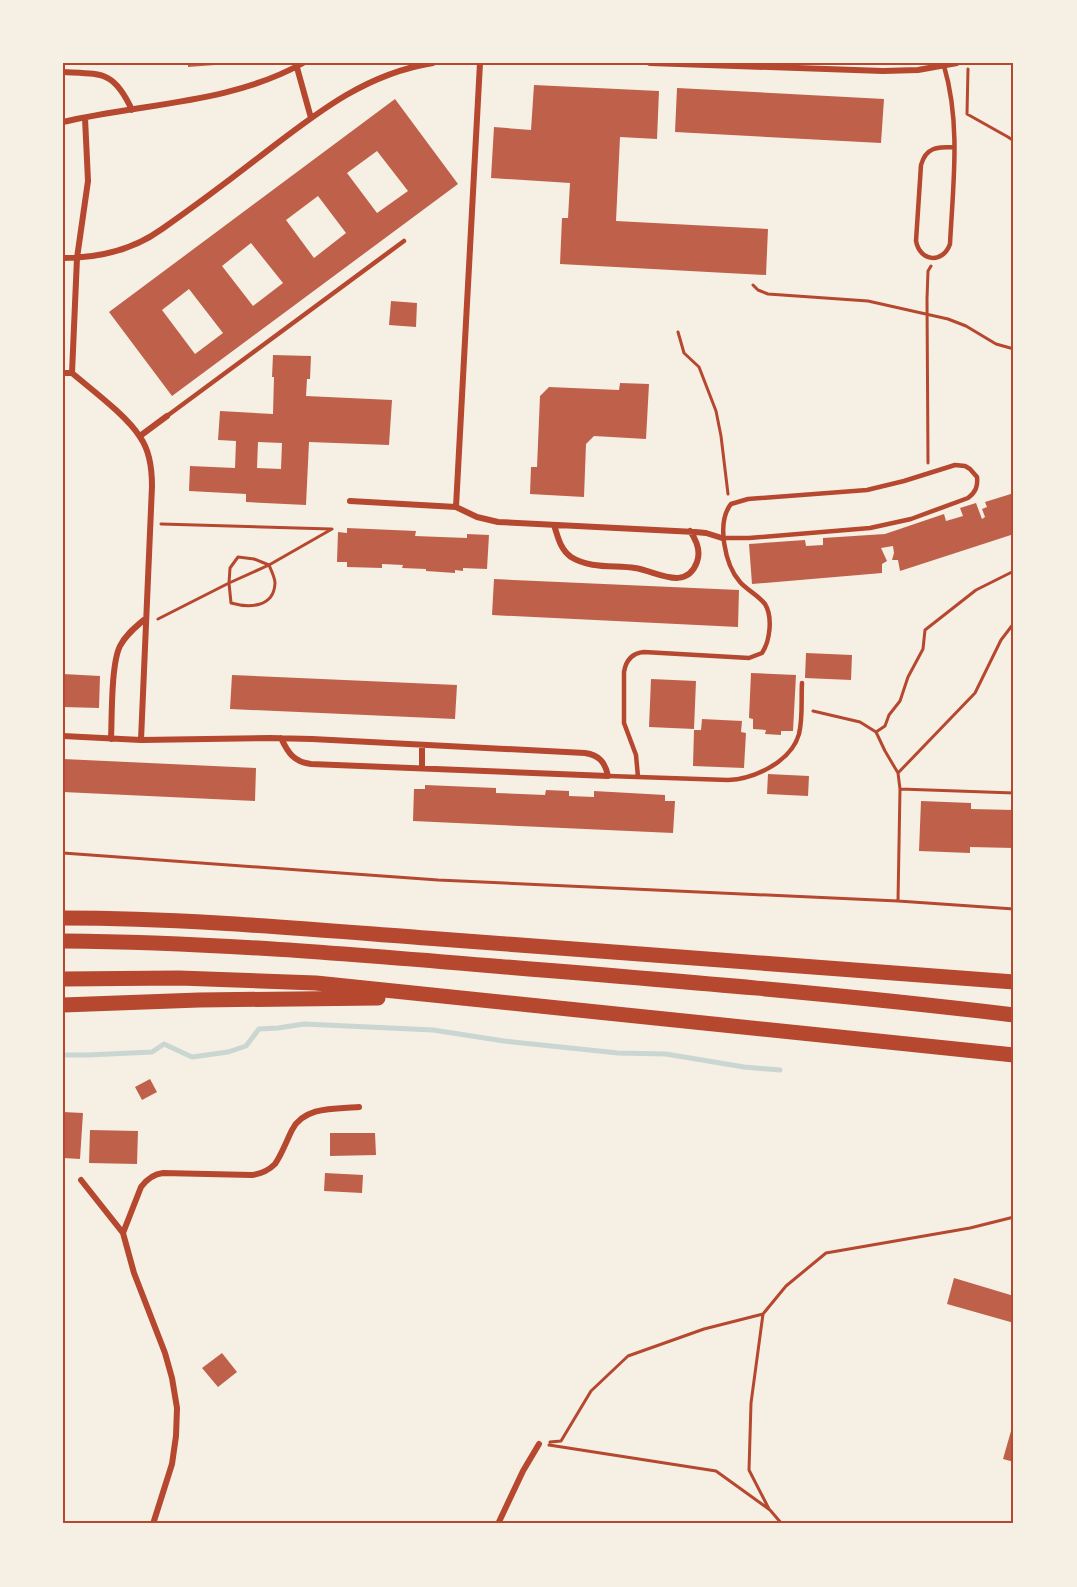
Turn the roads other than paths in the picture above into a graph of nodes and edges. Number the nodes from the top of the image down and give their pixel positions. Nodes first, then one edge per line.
1 (433, 63) edge
2 (480, 63) edge
3 (650, 63) edge
4 (957, 63) edge
5 (299, 64) edge
6 (944, 66) junction
7 (828, 67) edge
8 (63, 72) edge
9 (132, 110) junction
10 (85, 118) junction
11 (310, 118) junction
12 (63, 122) edge
13 (954, 147) junction
14 (404, 241) dead end
15 (63, 258) edge
16 (77, 258) junction
17 (63, 373) edge
18 (72, 373) junction
19 (168, 416) joint
20 (140, 436) junction
21 (350, 501) dead end
22 (456, 507) junction
23 (554, 525) junction
24 (690, 531) junction
25 (722, 538) junction
26 (146, 621) junction
27 (802, 683) dead end
28 (63, 736) edge
29 (281, 738) junction
30 (111, 739) junction
31 (141, 740) junction
32 (422, 745) junction
33 (422, 768) junction
34 (608, 776) junction
35 (638, 777) junction
36 (63, 918) edge
37 (63, 941) edge
38 (63, 979) edge
39 (1014, 982) edge
40 (453, 998) junction
41 (63, 1005) edge
42 (1014, 1015) edge
43 (1014, 1056) edge
44 (359, 1107) dead end
45 (81, 1180) dead end
46 (123, 1233) junction
47 (539, 1444) road end
48 (153, 1524) edge
49 (498, 1524) edge

1 - 11 street
2 - 22 street
3 - 7 street
4 - 6 street
5 - 9 street
5 - 11 street
6 - 7 street
6 - 13 lane
8 - 9 street
9 - 10 street
10 - 12 street
10 - 16 street
11 - 16 street
13 - 13 lane
14 - 19 lane
15 - 16 street
16 - 18 street
17 - 18 street
18 - 20 street
19 - 20 street
20 - 26 street
21 - 22 street
22 - 23 street
23 - 24 street
23 - 24 street
24 - 25 street
25 - 25 lane
25 - 35 lane
26 - 30 street
26 - 31 street
27 - 35 lane
28 - 30 street
29 - 31 street
29 - 32 street
29 - 33 street
30 - 31 street
32 - 33 street
32 - 34 street
33 - 34 street
34 - 35 lane
36 - 39 highway
37 - 42 highway
38 - 40 highway
40 - 41 highway
40 - 43 highway
44 - 46 street
45 - 46 street
46 - 48 street
47 - 49 street

